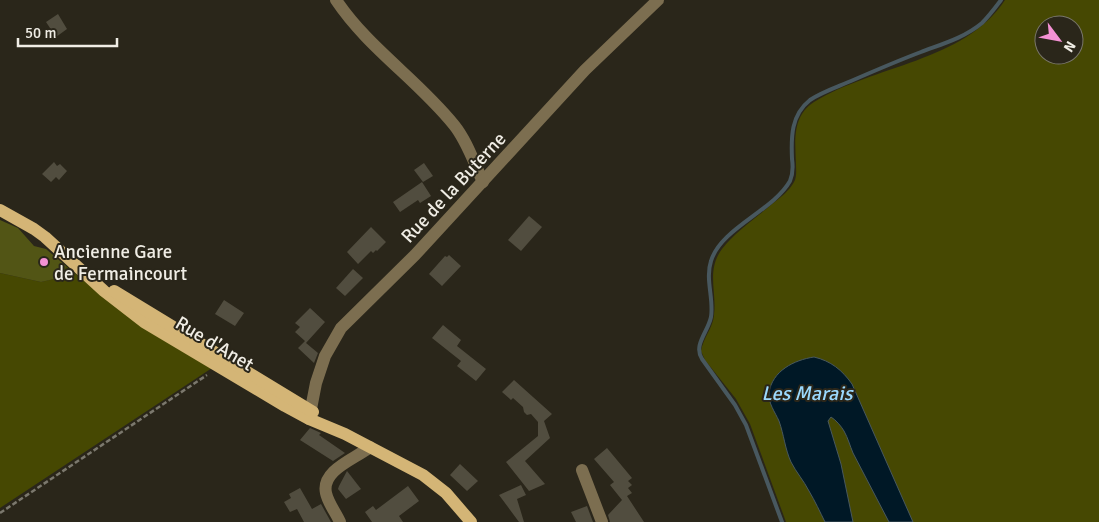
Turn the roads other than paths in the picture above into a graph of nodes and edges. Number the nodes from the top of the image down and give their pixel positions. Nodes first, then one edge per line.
1 (336, 0) edge
2 (658, 0) edge
3 (483, 182) junction
4 (0, 210) edge
5 (77, 266) junction
6 (310, 415) junction
7 (370, 447) junction
8 (582, 470) dead end
9 (340, 522) edge
10 (471, 522) edge
11 (602, 522) edge

1 - 3 street
2 - 3 street, Rue de la Buterne
3 - 6 street, Rue de la Buterne
4 - 5 main road, Rue d'Anet
5 - 6 main road, Rue d'Anet
5 - 6 main road, Rue d'Anet
6 - 7 main road, Rue d'Anet
7 - 9 street
7 - 10 main road, Rue d'Anet
8 - 11 street

